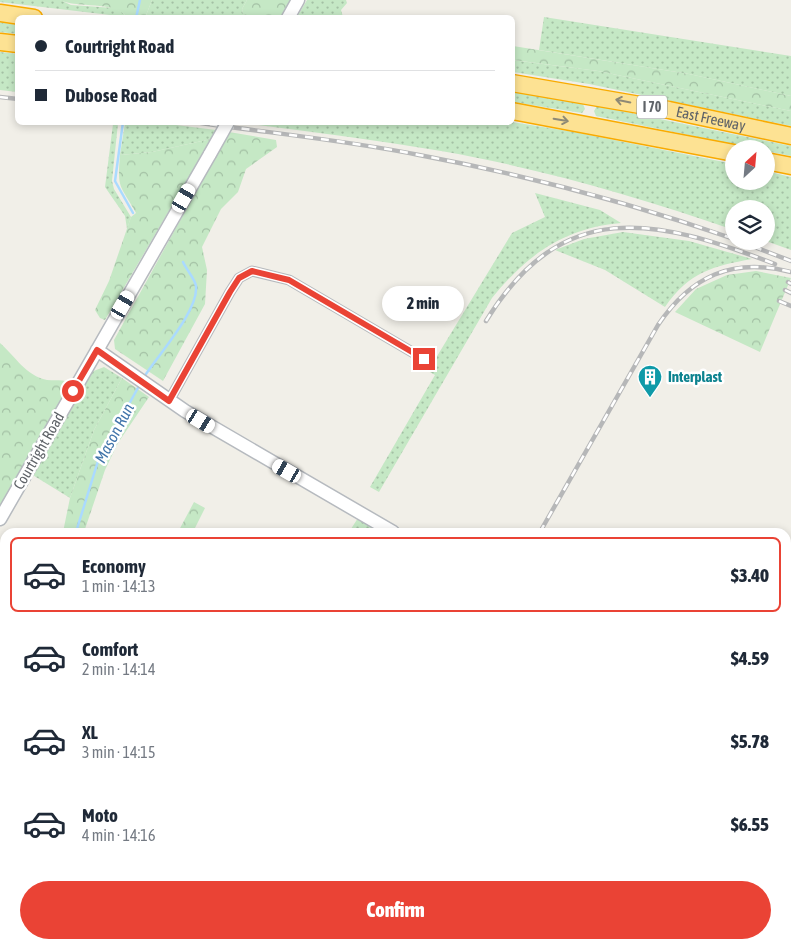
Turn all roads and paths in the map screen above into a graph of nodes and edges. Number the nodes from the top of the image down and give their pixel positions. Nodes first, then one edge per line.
1 (298, 0) edge
2 (0, 13) edge
3 (15, 15) edge
4 (290, 15) edge
5 (0, 42) edge
6 (15, 44) edge
7 (515, 84) edge
8 (515, 112) edge
9 (226, 125) edge
10 (791, 136) edge
11 (725, 151) edge
12 (775, 162) edge
13 (791, 166) edge
14 (97, 350) junction
15 (424, 359) dead end
16 (169, 401) junction
17 (0, 519) edge
18 (386, 528) edge

1 - 4 street
2 - 3 highway
5 - 6 highway
10 -> 7 highway, East Freeway / I 70
8 -> 11 highway, East Freeway / I 70
9 - 14 street, Courtright Road, bridge
12 - 13 highway
14 - 16 street
14 - 17 street, Courtright Road
15 - 16 street
16 - 18 street

